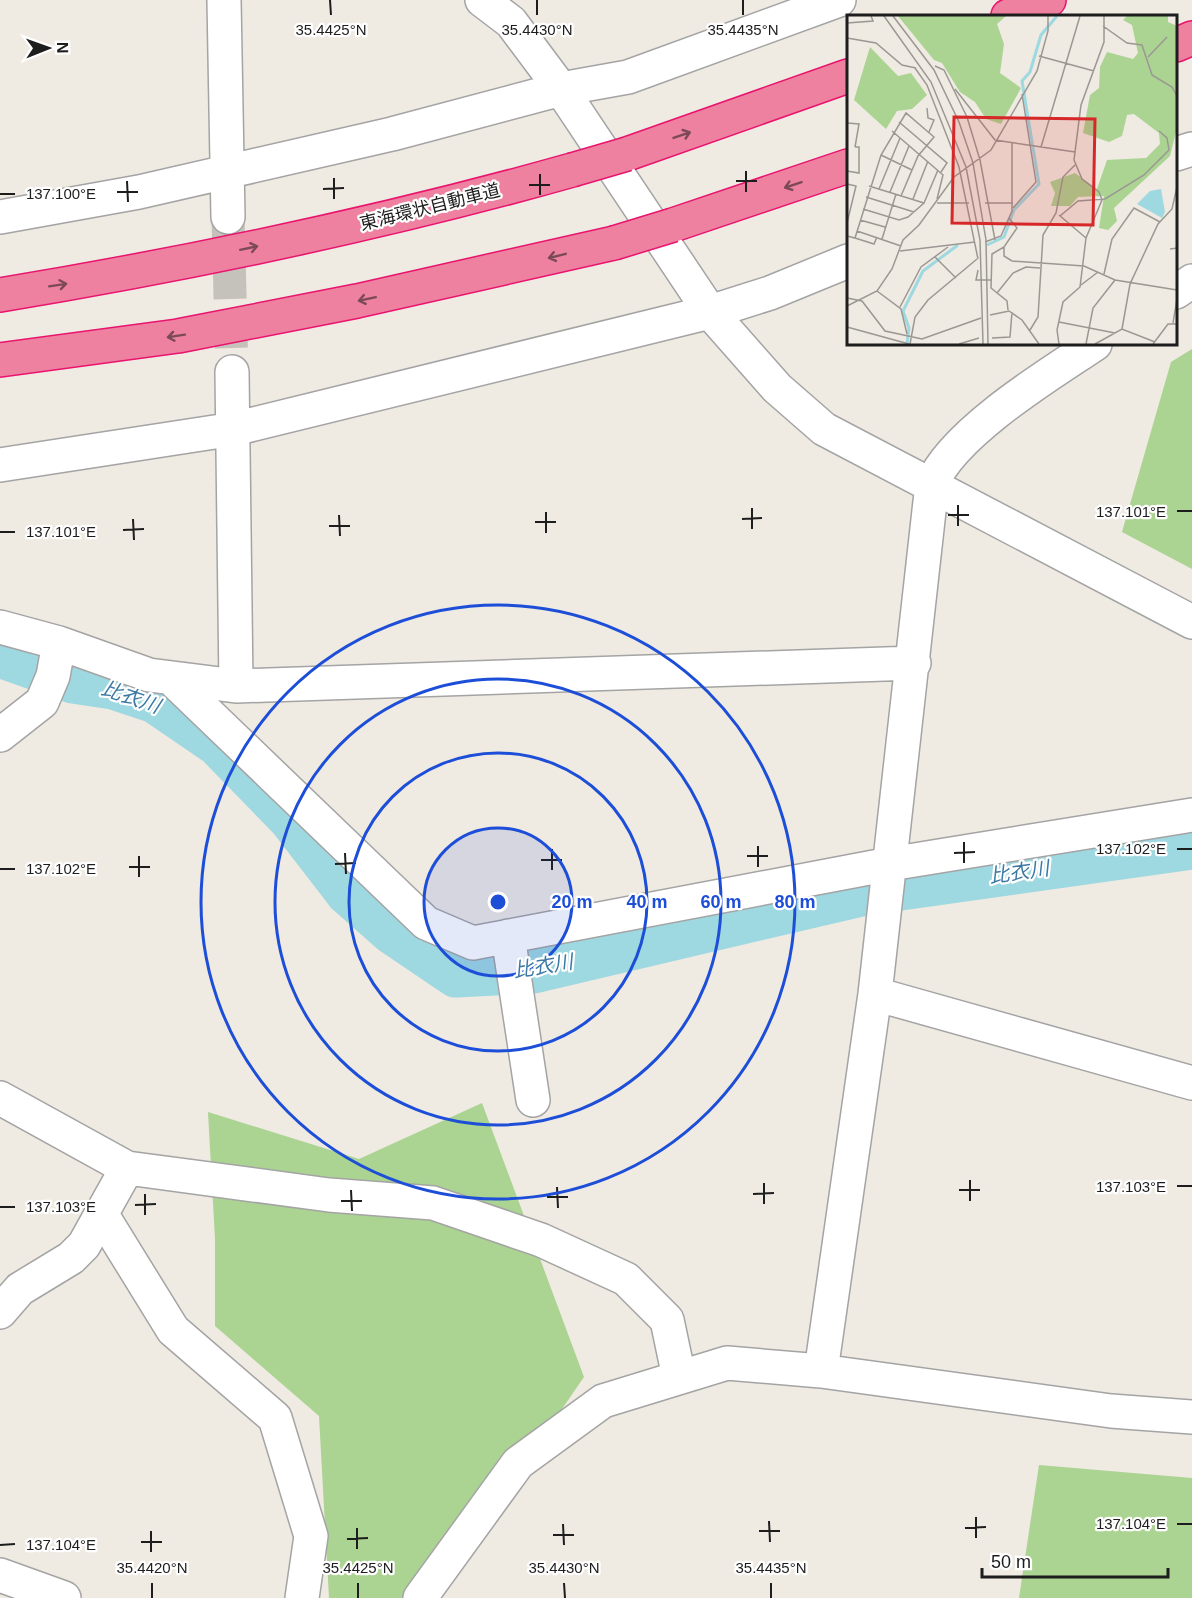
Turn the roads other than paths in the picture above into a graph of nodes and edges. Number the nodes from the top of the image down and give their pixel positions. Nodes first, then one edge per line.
1 (224, 0) edge
2 (483, 0) edge
3 (839, 0) edge
4 (1049, 0) edge
5 (1011, 15) edge
6 (1192, 38) edge
7 (1177, 45) edge
8 (847, 77) edge
9 (561, 89) junction
10 (1192, 149) edge
11 (1177, 154) edge
12 (847, 167) edge
13 (226, 172) junction
14 (0, 217) edge
15 (228, 217) tunnel mouth
16 (847, 262) edge
17 (1192, 281) edge
18 (1177, 291) edge
19 (0, 295) edge
20 (710, 312) junction
21 (1093, 345) edge
22 (0, 360) edge
23 (232, 372) tunnel mouth
24 (234, 429) junction
25 (0, 465) edge
26 (932, 484) junction
27 (1192, 622) edge
28 (0, 627) edge
29 (59, 642) junction
30 (914, 663) junction
31 (171, 678) junction
32 (236, 686) junction
33 (0, 735) edge
34 (1192, 815) edge
35 (890, 864) junction
36 (508, 936) junction
37 (874, 994) junction
38 (1192, 1083) edge
39 (0, 1098) edge
40 (533, 1100) dead end
41 (127, 1168) junction
42 (102, 1215) junction
43 (0, 1312) edge
44 (821, 1371) junction
45 (679, 1377) junction
46 (1192, 1417) edge
47 (0, 1575) edge
48 (64, 1598) edge
49 (302, 1598) edge
50 (420, 1598) edge

1 - 13 street
2 - 9 street
3 - 9 street
4 - 5 highway
6 - 7 highway
19 -> 8 highway, 東海環状自動車道, bridge
9 - 13 street
9 - 20 street
10 - 11 street
12 -> 22 highway, bridge
13 - 14 street
13 - 15 street
16 - 20 street
17 - 18 street
20 - 24 street
20 - 26 street
21 - 26 street
23 - 24 street
24 - 25 street
24 - 32 street
26 - 27 street
26 - 30 street
28 - 29 street
29 - 31 street
29 - 33 street
30 - 32 street
30 - 35 street
31 - 32 street
31 - 36 street
34 - 35 street
35 - 36 street
35 - 37 street
36 - 40 street
37 - 38 street
37 - 44 street
39 - 41 street
41 - 42 street
41 - 45 street
42 - 43 street
42 - 49 street
44 - 45 street
44 - 46 street
45 - 50 street
47 - 48 street

